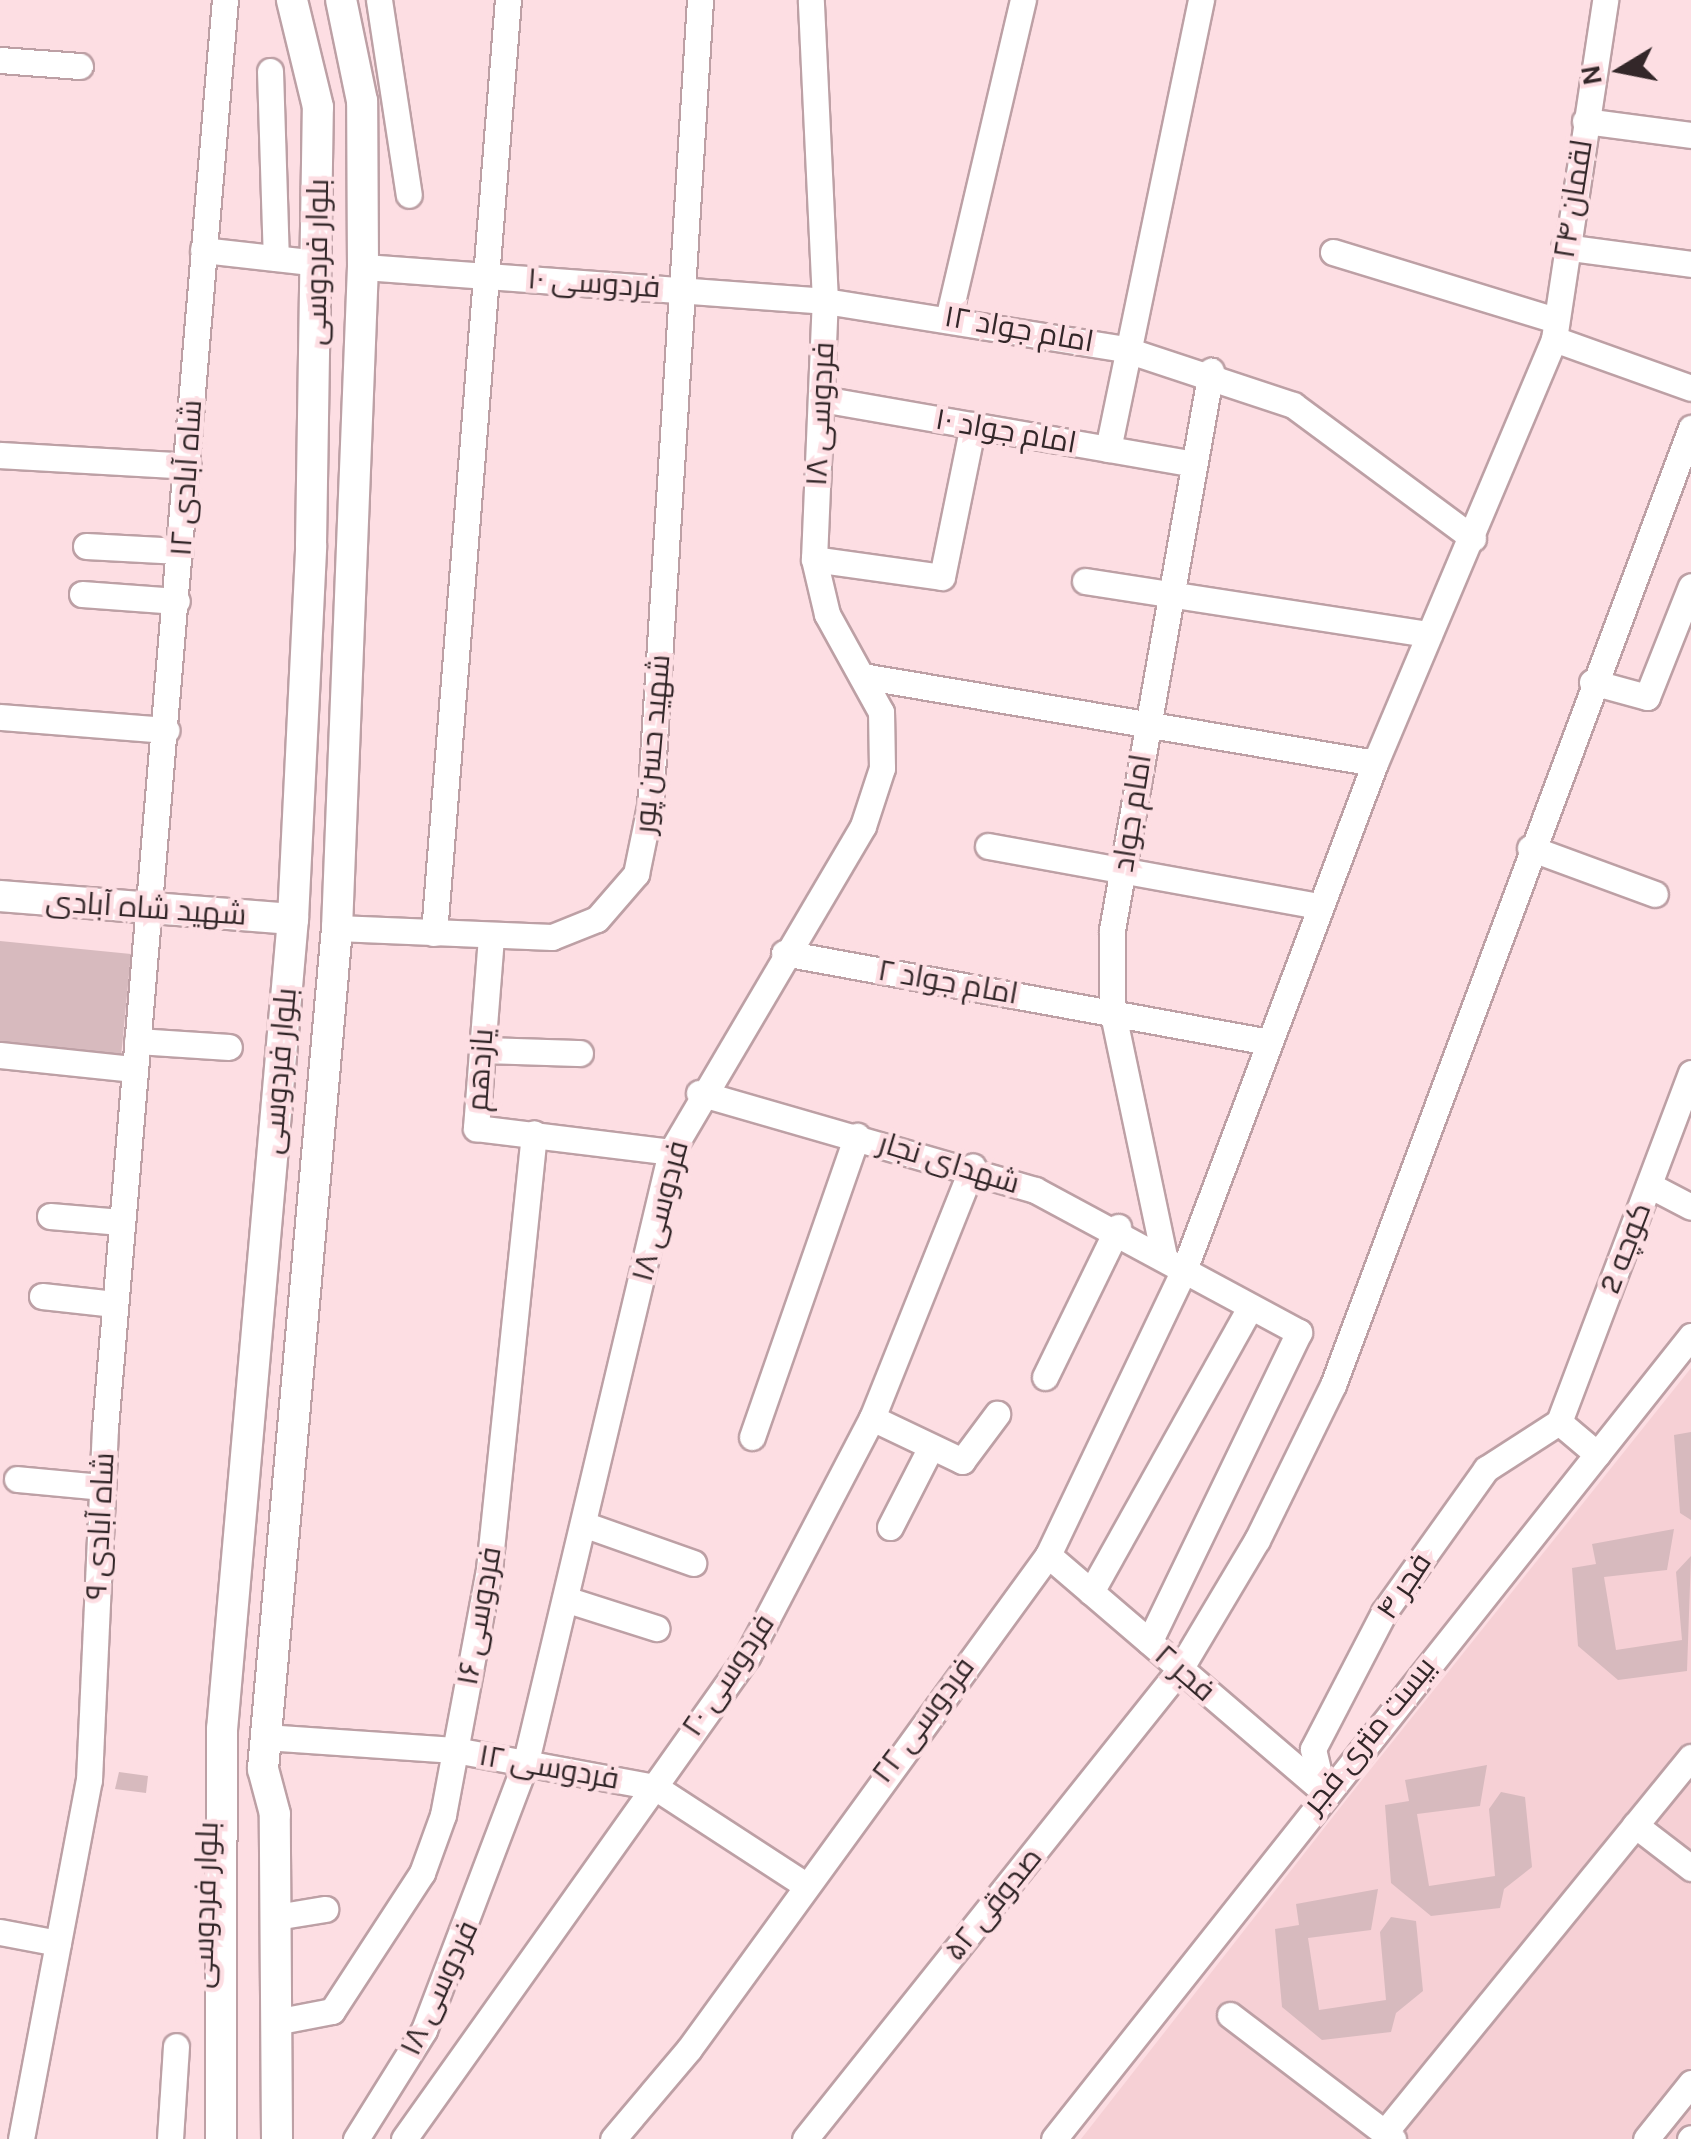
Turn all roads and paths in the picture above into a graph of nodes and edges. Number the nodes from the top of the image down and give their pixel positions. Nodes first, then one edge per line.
1 (225, 0) edge
2 (292, 0) edge
3 (341, 0) edge
4 (379, 0) edge
5 (508, 0) edge
6 (700, 0) edge
7 (811, 0) edge
8 (1022, 0) edge
9 (1201, 0) edge
10 (1606, 0) edge
11 (0, 60) edge
12 (80, 66) dead end
13 (270, 72) dead end
14 (1585, 121) junction
15 (1691, 135) edge
16 (409, 195) dead end
17 (1564, 247) junction
18 (203, 250) junction
19 (1334, 252) dead end
20 (276, 258) junction
21 (318, 262) junction
22 (1691, 264) edge
23 (363, 268) junction
24 (490, 277) junction
25 (682, 289) junction
26 (825, 301) junction
27 (948, 315) junction
28 (1555, 329) junction
29 (1124, 349) junction
30 (1211, 371) junction
31 (1691, 388) edge
32 (822, 399) junction
33 (973, 425) junction
34 (1691, 428) edge
35 (1108, 449) junction
36 (0, 455) edge
37 (1190, 463) junction
38 (188, 466) junction
39 (1474, 538) junction
40 (86, 546) dead end
41 (180, 551) junction
42 (814, 558) junction
43 (1084, 581) dead end
44 (1691, 586) edge
45 (82, 594) dead end
46 (1168, 594) junction
47 (176, 601) junction
48 (1429, 634) junction
49 (868, 676) junction
50 (1592, 682) junction
51 (0, 718) edge
52 (1147, 726) junction
53 (166, 730) junction
54 (1375, 762) junction
55 (988, 846) dead end
56 (1530, 848) junction
57 (1124, 868) junction
58 (1655, 894) dead end
59 (0, 896) edge
60 (1319, 906) junction
61 (151, 908) junction
62 (293, 919) junction
63 (336, 928) junction
64 (434, 933) junction
65 (491, 936) junction
66 (784, 953) junction
67 (1112, 1010) junction
68 (137, 1041) junction
69 (1269, 1042) junction
70 (229, 1047) dead end
71 (482, 1050) junction
72 (580, 1052) dead end
73 (0, 1056) edge
74 (134, 1069) junction
75 (1691, 1073) edge
76 (699, 1093) junction
77 (534, 1133) junction
78 (857, 1136) junction
79 (671, 1152) junction
80 (973, 1166) junction
81 (1649, 1185) junction
82 (1691, 1207) edge
83 (50, 1216) dead end
84 (121, 1222) junction
85 (1118, 1227) junction
86 (1174, 1263) junction
87 (42, 1296) dead end
88 (115, 1304) junction
89 (1250, 1307) junction
90 (1691, 1336) edge
91 (1045, 1377) dead end
92 (997, 1414) dead end
93 (872, 1418) junction
94 (1559, 1422) junction
95 (752, 1437) dead end
96 (931, 1446) junction
97 (1597, 1454) junction
98 (17, 1479) dead end
99 (102, 1487) junction
100 (584, 1524) junction
101 (890, 1527) dead end
102 (1048, 1555) junction
103 (693, 1563) dead end
104 (1091, 1592) junction
105 (565, 1600) junction
106 (656, 1628) dead end
107 (1148, 1642) junction
108 (1180, 1669) junction
109 (265, 1736) junction
110 (455, 1750) junction
111 (1691, 1757) edge
112 (526, 1761) junction
113 (263, 1769) junction
114 (222, 1772) junction
115 (655, 1787) junction
116 (1323, 1791) junction
117 (1635, 1825) junction
118 (1691, 1868) edge
119 (804, 1884) junction
120 (325, 1909) dead end
121 (276, 1916) junction
122 (0, 1932) edge
123 (58, 1943) junction
124 (1230, 2016) dead end
125 (275, 2022) junction
126 (176, 2046) dead end
127 (1691, 2084) edge
128 (1389, 2136) edge
129 (21, 2139) edge
130 (170, 2139) edge
131 (202, 2139) edge
132 (221, 2139) edge
133 (262, 2139) edge
134 (277, 2139) edge
135 (356, 2139) edge
136 (404, 2139) edge
137 (613, 2139) edge
138 (806, 2139) edge
139 (1054, 2139) edge
140 (1646, 2139) edge

1 - 18 street, شاه آبادی ۱۲
2 - 21 main road, بلوار فردوسی
3 - 23 main road, بلوار فردوسی
4 - 16 street
5 - 24 street
6 - 25 street, شهید حسن پور
7 - 26 street, فردوسی ۱۸
8 - 27 street
9 - 29 street
10 - 14 street, لقمان ۲۴
11 - 12 street
13 - 20 street
14 - 15 street
14 - 17 street, لقمان ۲۴
17 - 22 street
17 - 28 street, لقمان ۲۴
18 - 20 street
18 - 38 street, شاه آبادی ۱۲
19 - 28 street
20 - 21 street
21 - 62 main road, بلوار فردوسی
23 - 24 street, فردوسی ۱۰
23 - 63 main road, بلوار فردوسی
24 - 25 street, فردوسی ۱۰
24 - 64 street
25 - 26 street, فردوسی ۱۰
25 - 65 street, شهید حسن پور
26 - 27 street, امام جواد ۱۲
26 - 32 street, فردوسی ۱۸
27 - 29 street, امام جواد ۱۲
28 - 31 street
28 - 39 street, لقمان ۲۴
29 - 30 street, امام جواد ۱۲
29 - 35 street
30 - 37 street, امام جواد
30 - 39 street, امام جواد ۱۲
32 - 33 street, امام جواد ۱۰
32 - 42 street, فردوسی ۱۸
33 - 35 street, امام جواد ۱۰
33 - 42 street
34 - 50 street, صدوقی ۵۲
35 - 37 street, امام جواد ۱۰
36 - 38 street
37 - 46 street, امام جواد
38 - 41 street, شاه آبادی ۱۲
39 - 48 street, لقمان ۲۴
40 - 41 street
41 - 47 street, شاه آبادی ۱۲
42 - 49 street, فردوسی ۱۸
43 - 46 street
44 - 50 street
45 - 47 street
46 - 48 street
46 - 52 street, امام جواد
47 - 53 street, شاه آبادی ۱۲
48 - 54 street, لقمان ۲۴
49 - 52 street
49 - 66 street, فردوسی ۱۸
50 - 56 street, صدوقی ۵۲
51 - 53 street
52 - 54 street
52 - 57 street, امام جواد
53 - 61 street, شاه آبادی ۱۲
54 - 60 street, فردوسی ۲۲
55 - 57 street
56 - 58 street
56 - 108 street, صدوقی ۵۲
57 - 60 street
57 - 67 street, امام جواد
59 - 61 main road, شهید شاه آبادی
60 - 69 street, فردوسی ۲۲
61 - 62 main road, شهید شاه آبادی
61 - 68 street, شاه آبادی ۹
62 - 114 main road, بلوار فردوسی
63 - 64 street, شهید حسن پور
63 - 109 main road, بلوار فردوسی
64 - 65 street, شهید حسن پور
65 - 71 street, یازدهم
66 - 67 street, امام جواد ۲
66 - 76 street, فردوسی ۱۸
67 - 69 street, امام جواد ۲
67 - 86 street, امام جواد
68 - 70 street
68 - 74 street, شاه آبادی ۹
69 - 86 street, فردوسی ۲۲
71 - 72 street
71 - 77 street, یازدهم
73 - 74 street
74 - 84 street, شاه آبادی ۹
75 - 81 street, کوچه 2
76 - 78 street, شهدای نجار
76 - 79 street, فردوسی ۱۸
77 - 79 street, یازدهم
77 - 110 street, فردوسی ۱۶
78 - 80 street, شهدای نجار
78 - 95 street
79 - 100 street, فردوسی ۱۸
80 - 85 street, شهدای نجار
80 - 93 street, فردوسی ۲۰
81 - 82 street
81 - 94 street, کوچه 2
83 - 84 street
84 - 88 street, شاه آبادی ۹
85 - 86 street, شهدای نجار
85 - 91 street
86 - 89 street, شهدای نجار
86 - 102 street, فردوسی ۲۲
87 - 88 street
88 - 99 street, شاه آبادی ۹
89 - 104 street
89 - 107 street, شهدای نجار
90 - 97 street, بیست متری فجر
92 - 96 street
93 - 96 street
93 - 115 street, فردوسی ۲۰
94 - 97 street
94 - 116 street, فجر ۴
96 - 101 street
97 - 116 street, بیست متری فجر
98 - 99 street
99 - 123 street, شاه آبادی ۹
100 - 103 street
100 - 105 street, فردوسی ۱۸
102 - 104 street, فجر ۲
102 - 119 street, فردوسی ۲۲
104 - 107 street, فجر ۲
105 - 106 street
105 - 112 street, فردوسی ۱۸
107 - 108 street, فجر ۲
108 - 116 street, فجر ۲
108 - 138 street, صدوقی ۵۲
109 - 110 street, فردوسی ۱۲
109 - 113 main road, بلوار فردوسی
110 - 112 street, فردوسی ۱۲
110 - 125 street, فردوسی ۱۶
111 - 117 street
112 - 115 street, فردوسی ۱۲
112 - 135 street, فردوسی ۱۸
113 - 121 main road, بلوار فردوسی
113 - 133 main road
114 - 131 main road, بلوار فردوسی
114 - 132 main road
115 - 119 street, فردوسی ۱۲
115 - 136 street, فردوسی ۲۰
116 - 139 street, بیست متری فجر
117 - 118 street
117 - 128 street
119 - 137 street, فردوسی ۲۲
120 - 121 street
121 - 125 main road, بلوار فردوسی
122 - 123 street
123 - 129 street, شاه آبادی ۹
124 - 128 street
125 - 134 main road, بلوار فردوسی
126 - 130 street
127 - 140 street

